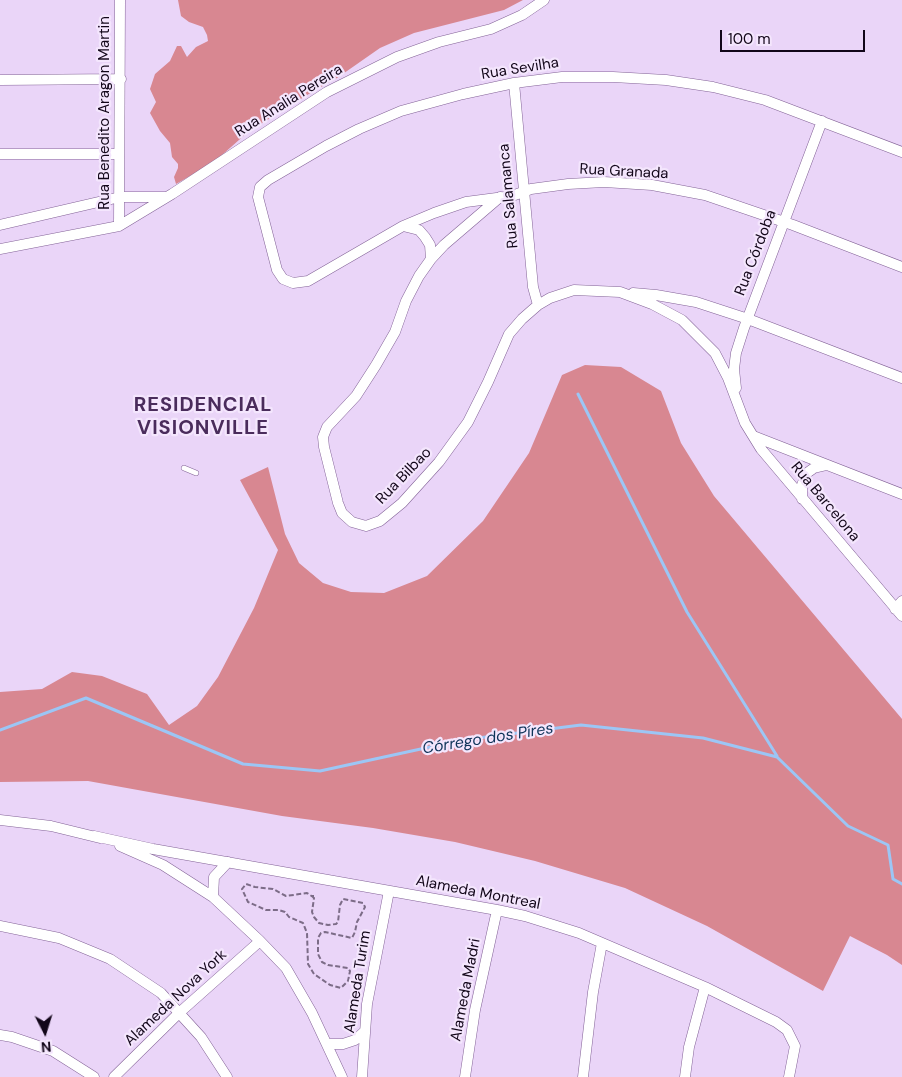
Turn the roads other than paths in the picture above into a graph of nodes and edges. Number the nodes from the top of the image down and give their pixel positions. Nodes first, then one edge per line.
1 (120, 0) edge
2 (544, 0) edge
3 (121, 79) junction
4 (0, 80) edge
5 (514, 83) junction
6 (822, 121) junction
7 (902, 152) edge
8 (0, 154) edge
9 (119, 154) junction
10 (524, 192) junction
11 (120, 197) junction
12 (167, 197) junction
13 (500, 198) junction
14 (784, 222) junction
15 (0, 225) edge
16 (120, 226) junction
17 (403, 226) junction
18 (0, 249) edge
19 (431, 259) junction
20 (902, 267) edge
21 (293, 283) joint
22 (620, 292) junction
23 (696, 302) junction
24 (538, 305) junction
25 (748, 319) junction
26 (682, 320) junction
27 (715, 353) junction
28 (736, 353) junction
29 (902, 378) edge
30 (737, 399) junction
31 (753, 436) junction
32 (828, 465) junction
33 (184, 468) dead end
34 (196, 473) dead end
35 (902, 494) edge
36 (802, 499) junction
37 (900, 610) edge
38 (0, 820) edge
39 (94, 836) junction
40 (228, 862) junction
41 (389, 892) junction
42 (213, 897) junction
43 (498, 910) junction
44 (0, 926) edge
45 (260, 941) junction
46 (602, 943) junction
47 (705, 986) junction
48 (180, 1013) junction
49 (365, 1031) junction
50 (0, 1035) edge
51 (327, 1044) junction
52 (94, 1077) edge
53 (114, 1077) edge
54 (227, 1077) edge
55 (342, 1077) edge
56 (362, 1077) edge
57 (465, 1077) edge
58 (583, 1077) edge
59 (685, 1077) edge
60 (789, 1077) edge

1 - 3 street, Rua Benedito Aragon Martin
2 - 12 street, Rua Analia Pereira
3 - 4 street
3 - 9 street, Rua Benedito Aragon Martin
5 - 6 street, Rua Sevilha
5 - 10 street, Rua Salamanca
5 - 21 street, Rua Sevilha
6 - 7 street, Rua Sevilha
6 - 14 street, Rua Córdoba
8 - 9 street
9 - 11 street, Rua Benedito Aragon Martin
10 - 13 street, Rua Granada
10 - 14 street, Rua Granada
10 - 24 street, Rua Salamanca
11 - 12 street
11 - 15 street
11 - 16 street, Rua Benedito Aragon Martin
12 - 16 street, Rua Analia Pereira
13 - 17 street, Rua Granada
13 - 19 street, Rua Bilbao
14 - 20 street, Rua Granada
14 - 25 street, Rua Córdoba
16 - 18 street
17 - 19 street
17 - 21 street, Rua Granada
19 - 24 street, Rua Bilbao
22 - 23 street
22 - 24 street, Rua Bilbao
22 - 26 street, Rua Bilbao
23 - 25 street
23 - 26 street
25 - 28 street, Rua Córdoba
25 - 29 street
26 - 27 street, Rua Bilbao
27 - 28 street
27 - 30 street, Rua Bilbao
28 - 30 street, Rua Córdoba
30 - 31 street, Rua Barcelona
31 - 32 street
31 - 36 street, Rua Barcelona
32 - 35 street
32 - 36 street
33 - 34 lane
36 - 37 street, Rua Barcelona
38 - 39 street
39 - 40 street, Alameda Montreal
39 - 42 street
40 - 41 street, Alameda Montreal
40 - 42 street
41 - 43 street, Alameda Montreal
41 - 49 street, Alameda Turim
42 - 45 street
43 - 46 street, Alameda Montreal
43 - 57 street, Alameda Madri
44 - 48 street
45 - 48 street, Alameda Nova York
45 - 51 street
46 - 47 street, Alameda Montreal
46 - 58 street
47 - 59 street
47 - 60 street, Alameda Montreal
48 - 53 street, Alameda Nova York
48 - 54 street
49 - 51 street
49 - 56 street, Alameda Turim
50 - 52 street
51 - 55 street

